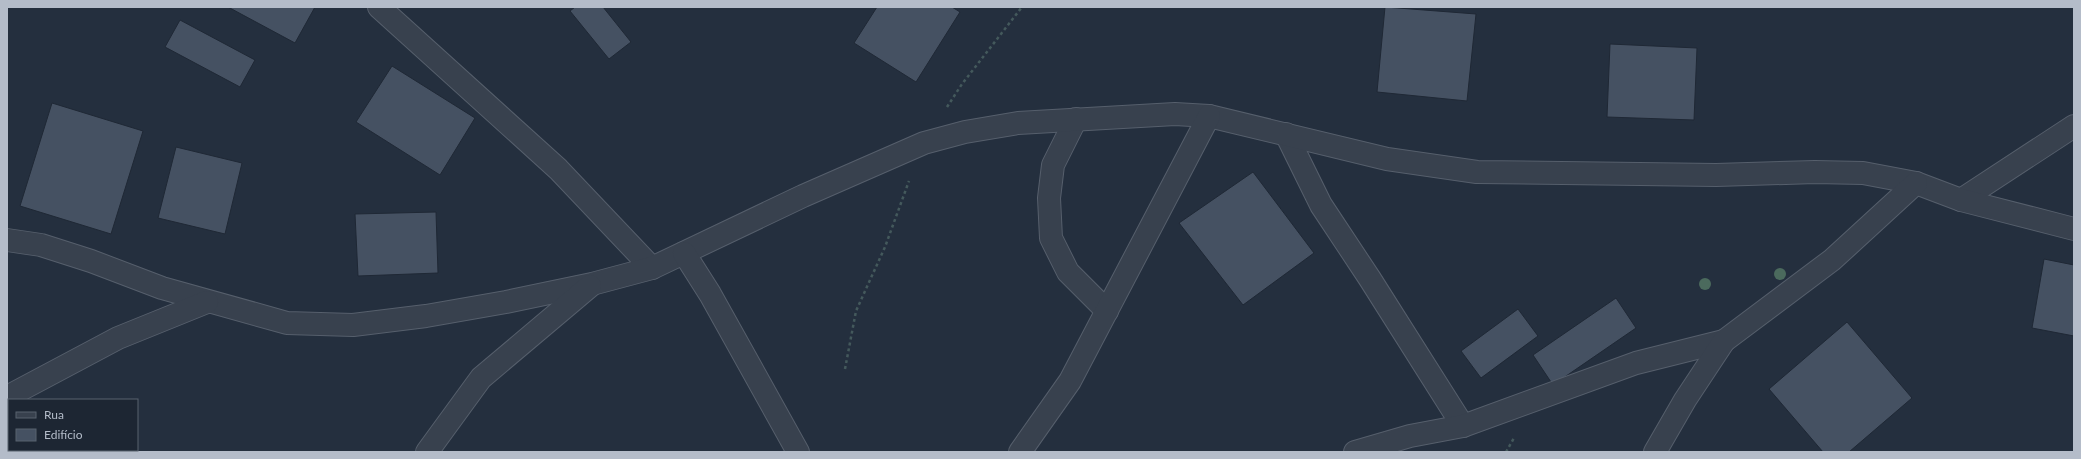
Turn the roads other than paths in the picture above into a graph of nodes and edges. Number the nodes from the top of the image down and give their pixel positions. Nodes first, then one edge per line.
1 (379, 7) edge
2 (1209, 116) junction
3 (1076, 118) junction
4 (2074, 126) edge
5 (1286, 134) junction
6 (1916, 183) junction
7 (1960, 200) junction
8 (2074, 229) edge
9 (7, 240) edge
10 (684, 253) junction
11 (652, 268) junction
12 (592, 284) junction
13 (207, 302) junction
14 (1107, 311) junction
15 (1724, 341) junction
16 (7, 397) edge
17 (1463, 426) junction
18 (427, 452) edge
19 (798, 452) edge
20 (1020, 452) edge
21 (1355, 452) edge
22 (1655, 452) edge

1 - 11 street
2 - 3 street
2 - 5 street
2 - 14 street
3 - 10 street
3 - 14 street
4 - 7 street
5 - 6 street
5 - 17 street
6 - 7 street
6 - 15 street
7 - 8 street
9 - 13 street
10 - 11 street
10 - 19 street
11 - 12 street
12 - 13 street
12 - 18 street
13 - 16 street
14 - 20 street
15 - 17 street
15 - 22 street
17 - 21 street

